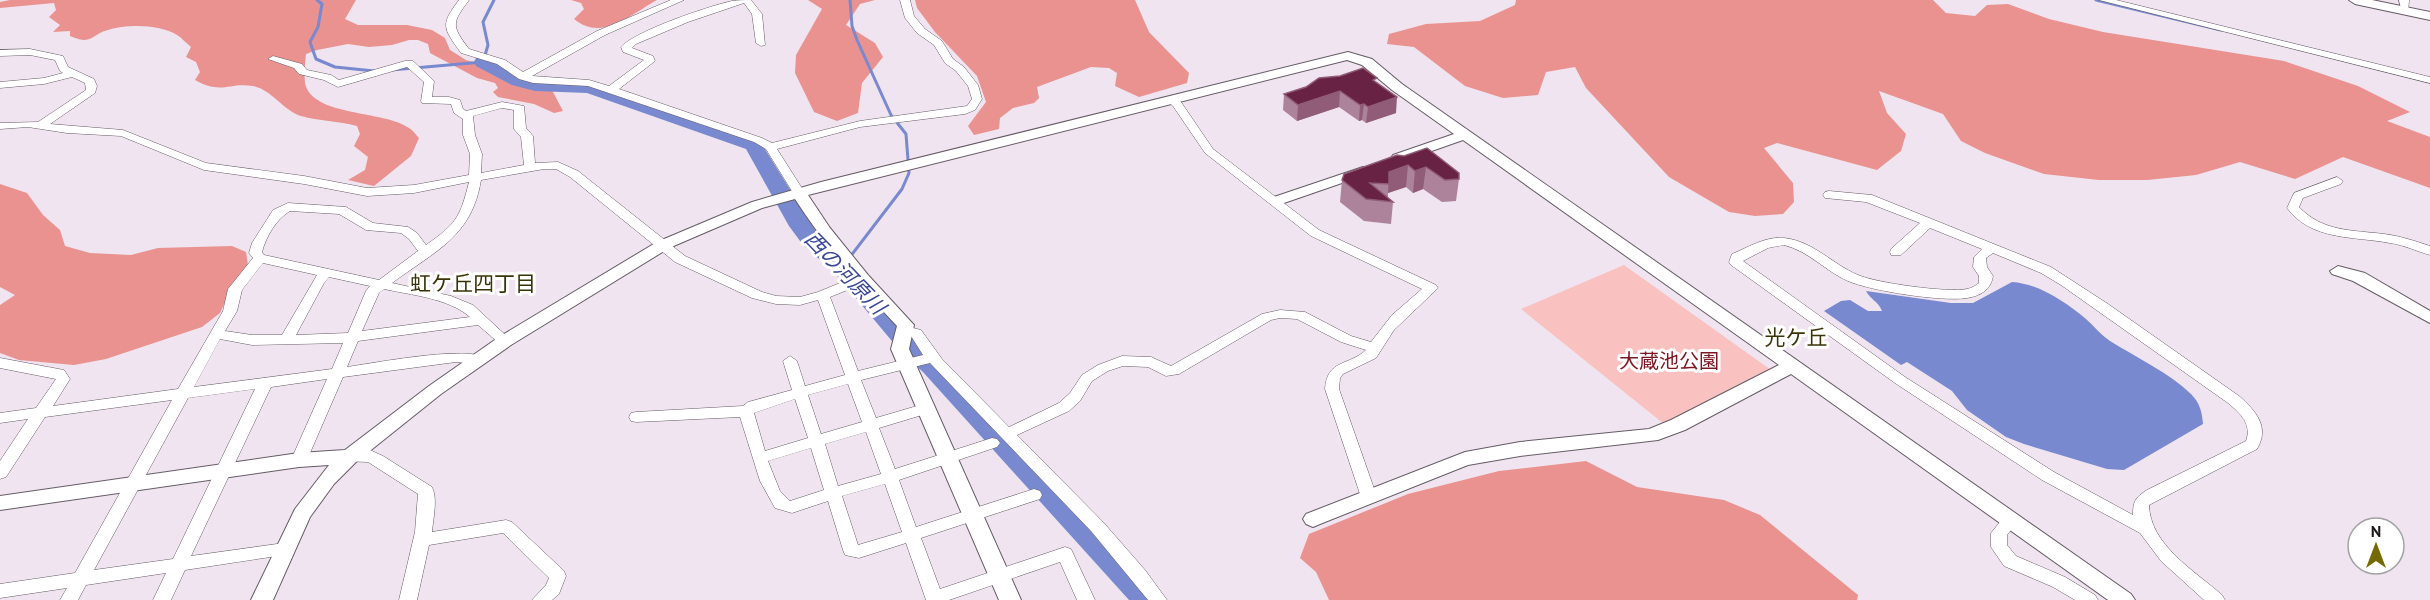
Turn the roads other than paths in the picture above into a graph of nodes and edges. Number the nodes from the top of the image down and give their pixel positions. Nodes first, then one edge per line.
1 (464, 0) edge
2 (679, 0) edge
3 (745, 0) edge
4 (905, 0) edge
5 (2104, 0) edge
6 (2355, 0) edge
7 (2404, 5) edge
8 (2430, 16) edge
9 (761, 43) dead end
10 (0, 53) edge
11 (273, 60) dead end
12 (71, 74) junction
13 (523, 77) junction
14 (2430, 80) edge
15 (0, 85) edge
16 (611, 90) junction
17 (1170, 99) junction
18 (466, 115) junction
19 (41, 125) junction
20 (0, 126) edge
21 (1465, 135) junction
22 (771, 147) junction
23 (530, 167) junction
24 (475, 177) junction
25 (2337, 181) dead end
26 (799, 193) junction
27 (1829, 195) dead end
28 (1276, 201) junction
29 (1929, 222) junction
30 (663, 245) junction
31 (1991, 248) junction
32 (2430, 251) edge
33 (425, 252) junction
34 (1896, 252) dead end
35 (260, 258) junction
36 (2338, 271) dead end
37 (326, 273) junction
38 (862, 279) junction
39 (380, 284) junction
40 (823, 295) junction
41 (2430, 318) edge
42 (480, 320) junction
43 (216, 334) junction
44 (351, 338) junction
45 (286, 340) junction
46 (505, 341) junction
47 (1374, 347) junction
48 (478, 359) junction
49 (922, 359) junction
50 (790, 361) dead end
51 (0, 363) edge
52 (1791, 366) junction
53 (337, 372) junction
54 (852, 378) junction
55 (266, 382) junction
56 (182, 393) junction
57 (801, 393) junction
58 (927, 408) junction
59 (746, 411) junction
60 (40, 413) junction
61 (636, 417) dead end
62 (0, 418) edge
63 (869, 425) junction
64 (1007, 435) junction
65 (816, 441) junction
66 (992, 443) dead end
67 (349, 457) junction
68 (949, 457) junction
69 (760, 458) junction
70 (299, 460) junction
71 (223, 471) junction
72 (0, 473) edge
73 (890, 477) junction
74 (132, 484) junction
75 (833, 493) junction
76 (1034, 495) dead end
77 (1369, 497) junction
78 (0, 503) edge
79 (972, 514) junction
80 (1313, 519) dead end
81 (2010, 521) junction
82 (2144, 528) junction
83 (910, 536) junction
84 (421, 540) junction
85 (284, 549) junction
86 (180, 564) junction
87 (1000, 576) junction
88 (81, 579) junction
89 (0, 591) edge
90 (935, 599) edge
91 (69, 600) edge
92 (162, 600) edge
93 (262, 600) edge
94 (408, 600) edge
95 (541, 600) edge
96 (1010, 600) edge
97 (1086, 600) edge
98 (1158, 600) edge
99 (2089, 600) edge
100 (2124, 600) edge
101 (2216, 600) edge

1 - 13 street
2 - 13 street
3 - 9 street
3 - 16 street
4 - 22 street
5 - 14 street
6 - 7 street
7 - 8 street
10 - 12 street
11 - 18 street
12 - 15 street
12 - 19 street
13 - 16 street
16 - 22 street
17 - 21 street
17 - 26 street
17 - 28 street
18 - 23 street
18 - 24 street
19 - 20 street
19 - 24 street
21 - 28 street
21 - 52 street
22 - 26 street
23 - 24 street
23 - 30 street
24 - 33 street
25 - 32 street
26 - 30 street
26 - 38 street
27 - 29 street
28 - 47 street
29 - 31 street
29 - 34 street
30 - 40 street
30 - 46 street
31 - 82 street
31 - 82 street
33 - 35 street
33 - 39 street
35 - 37 street
35 - 43 street
36 - 41 street
37 - 39 street
37 - 45 street
38 - 40 street
38 - 49 street
39 - 42 street
39 - 44 street
40 - 54 street
42 - 44 street
42 - 46 street
43 - 45 street
43 - 56 street
44 - 45 street
44 - 53 street
46 - 48 street
47 - 64 street
47 - 77 street
48 - 53 street
48 - 67 street
49 - 54 street
49 - 58 street
49 - 64 street
50 - 57 street
51 - 60 street
52 - 77 street
52 - 81 street
53 - 55 street
53 - 70 street
54 - 57 street
54 - 63 street
55 - 56 street
55 - 71 street
56 - 60 street
56 - 74 street
57 - 59 street
57 - 65 street
58 - 63 street
58 - 68 street
59 - 61 street
59 - 69 street
60 - 62 street
60 - 72 street
63 - 65 street
63 - 73 street
64 - 98 street
65 - 69 street
65 - 75 street
66 - 68 street
67 - 70 street
67 - 84 street
67 - 85 street
68 - 73 street
68 - 79 street
69 - 75 street
70 - 71 street
71 - 74 street
71 - 86 street
73 - 75 street
73 - 83 street
74 - 78 street
74 - 88 street
75 - 83 street
76 - 79 street
77 - 80 street
79 - 83 street
79 - 87 street
81 - 99 street
81 - 100 street
82 - 101 street
83 - 90 street
84 - 94 street
84 - 95 street
85 - 86 street
85 - 93 street
86 - 88 street
86 - 92 street
87 - 90 street
87 - 96 street
87 - 97 street
88 - 89 street
88 - 91 street

